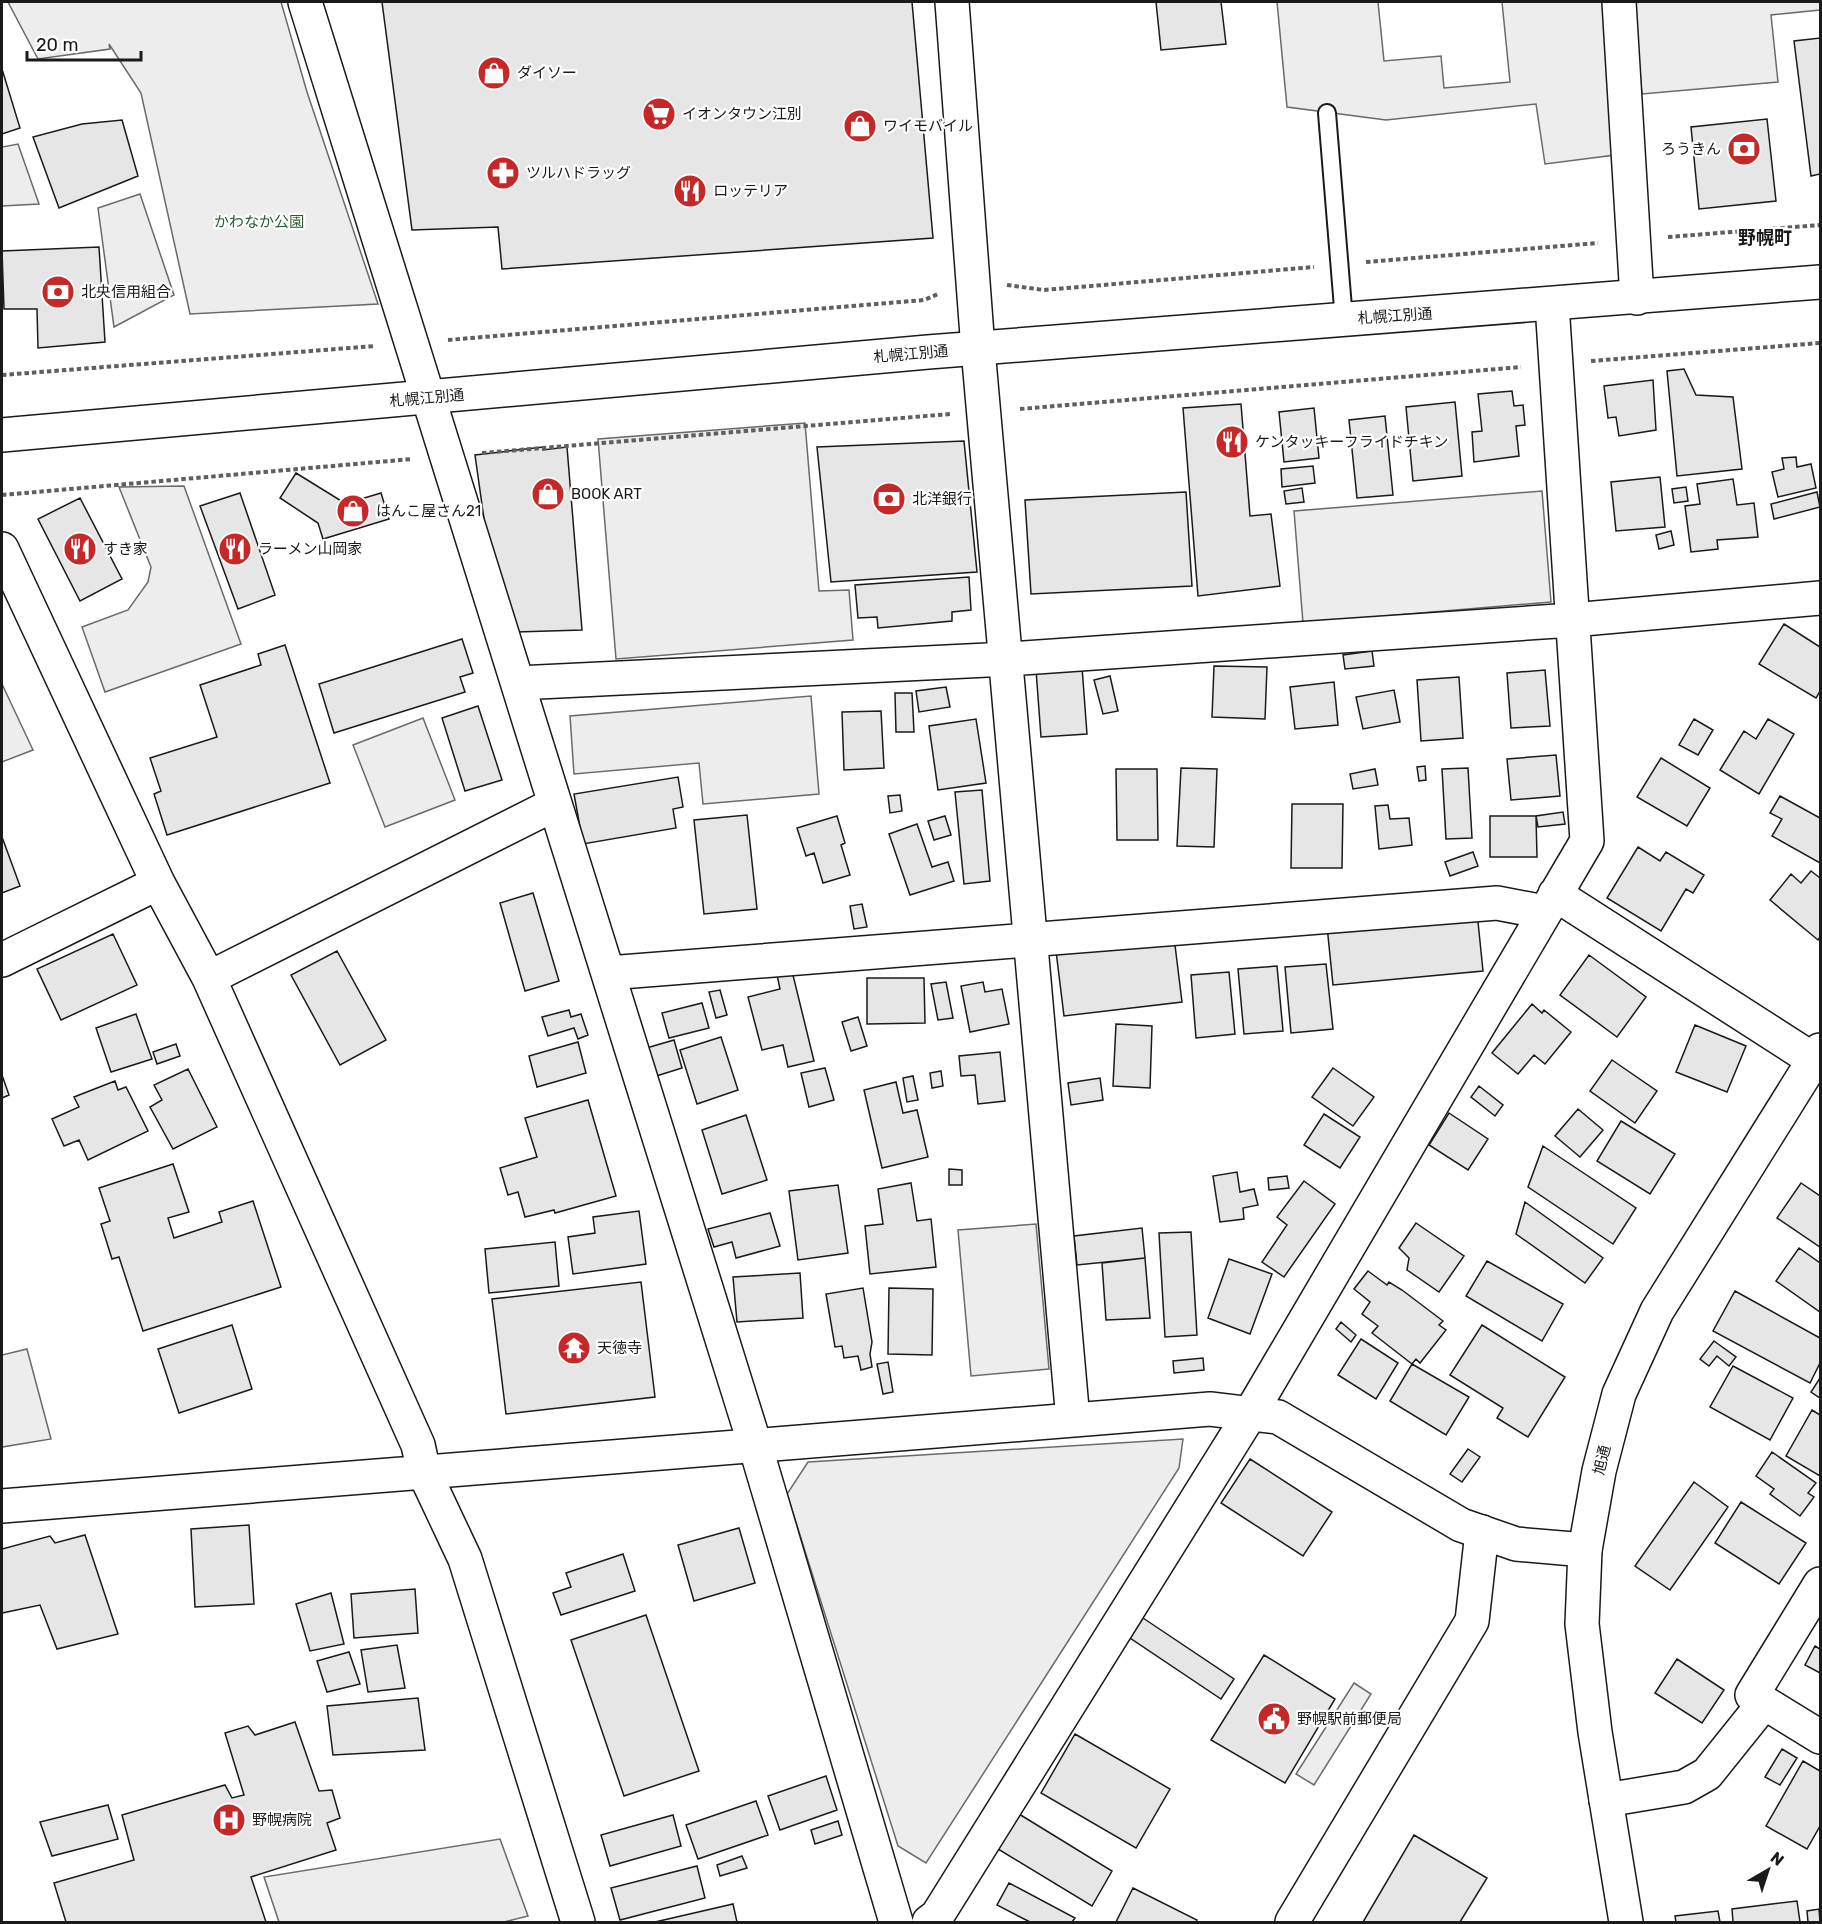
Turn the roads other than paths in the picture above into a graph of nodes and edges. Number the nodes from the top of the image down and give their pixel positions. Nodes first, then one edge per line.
1 (305, 2) edge
2 (952, 2) edge
3 (1619, 2) edge
4 (1327, 113) dead end
5 (1821, 282) edge
6 (1637, 298) junction
7 (1552, 304) junction
8 (1344, 320) junction
9 (978, 349) junction
10 (430, 398) junction
11 (2, 435) edge
12 (2, 549) edge
13 (1821, 598) edge
14 (1572, 620) junction
15 (1008, 659) junction
16 (518, 683) junction
17 (555, 804) junction
18 (158, 883) junction
19 (1550, 903) junction
20 (1032, 939) junction
21 (2, 960) edge
22 (608, 973) junction
23 (209, 978) junction
24 (1818, 1058) edge
25 (1250, 1414) junction
26 (1073, 1420) junction
27 (755, 1445) junction
28 (424, 1472) junction
29 (2, 1506) edge
30 (1482, 1532) junction
31 (1585, 1550) junction
32 (1821, 1584) edge
33 (1764, 1703) junction
34 (1821, 1737) edge
35 (1606, 1800) junction
36 (578, 1923) edge
37 (896, 1923) edge
38 (929, 1923) edge
39 (1292, 1923) edge
40 (1626, 1923) edge

1 - 10 main road
2 - 9 main road
3 - 6 main road
4 - 8 lane
5 - 6 main road, 札幌江別通
6 - 7 main road, 札幌江別通
7 - 8 main road, 札幌江別通
7 - 14 main road
8 - 9 main road, 札幌江別通
9 - 10 main road, 札幌江別通
9 - 15 main road
10 - 11 main road, 札幌江別通
10 - 16 main road
12 - 18 main road
13 - 14 main road
14 - 15 main road
14 - 19 main road
15 - 16 main road
15 - 20 main road
16 - 17 main road
17 - 22 main road
17 - 23 main road
18 - 21 main road
18 - 23 main road
19 - 20 main road
19 - 24 main road
19 - 25 main road
20 - 22 main road
20 - 26 main road
22 - 27 main road
23 - 28 main road
24 - 31 main road, 旭通
25 - 26 main road
25 - 30 main road
25 - 38 main road
26 - 27 main road
27 - 28 main road
27 - 37 main road
28 - 29 main road
28 - 36 main road
30 - 31 main road
30 - 39 main road
31 - 35 main road, 旭通
32 - 33 main road
33 - 34 main road
33 - 35 main road
35 - 40 main road, 旭通

